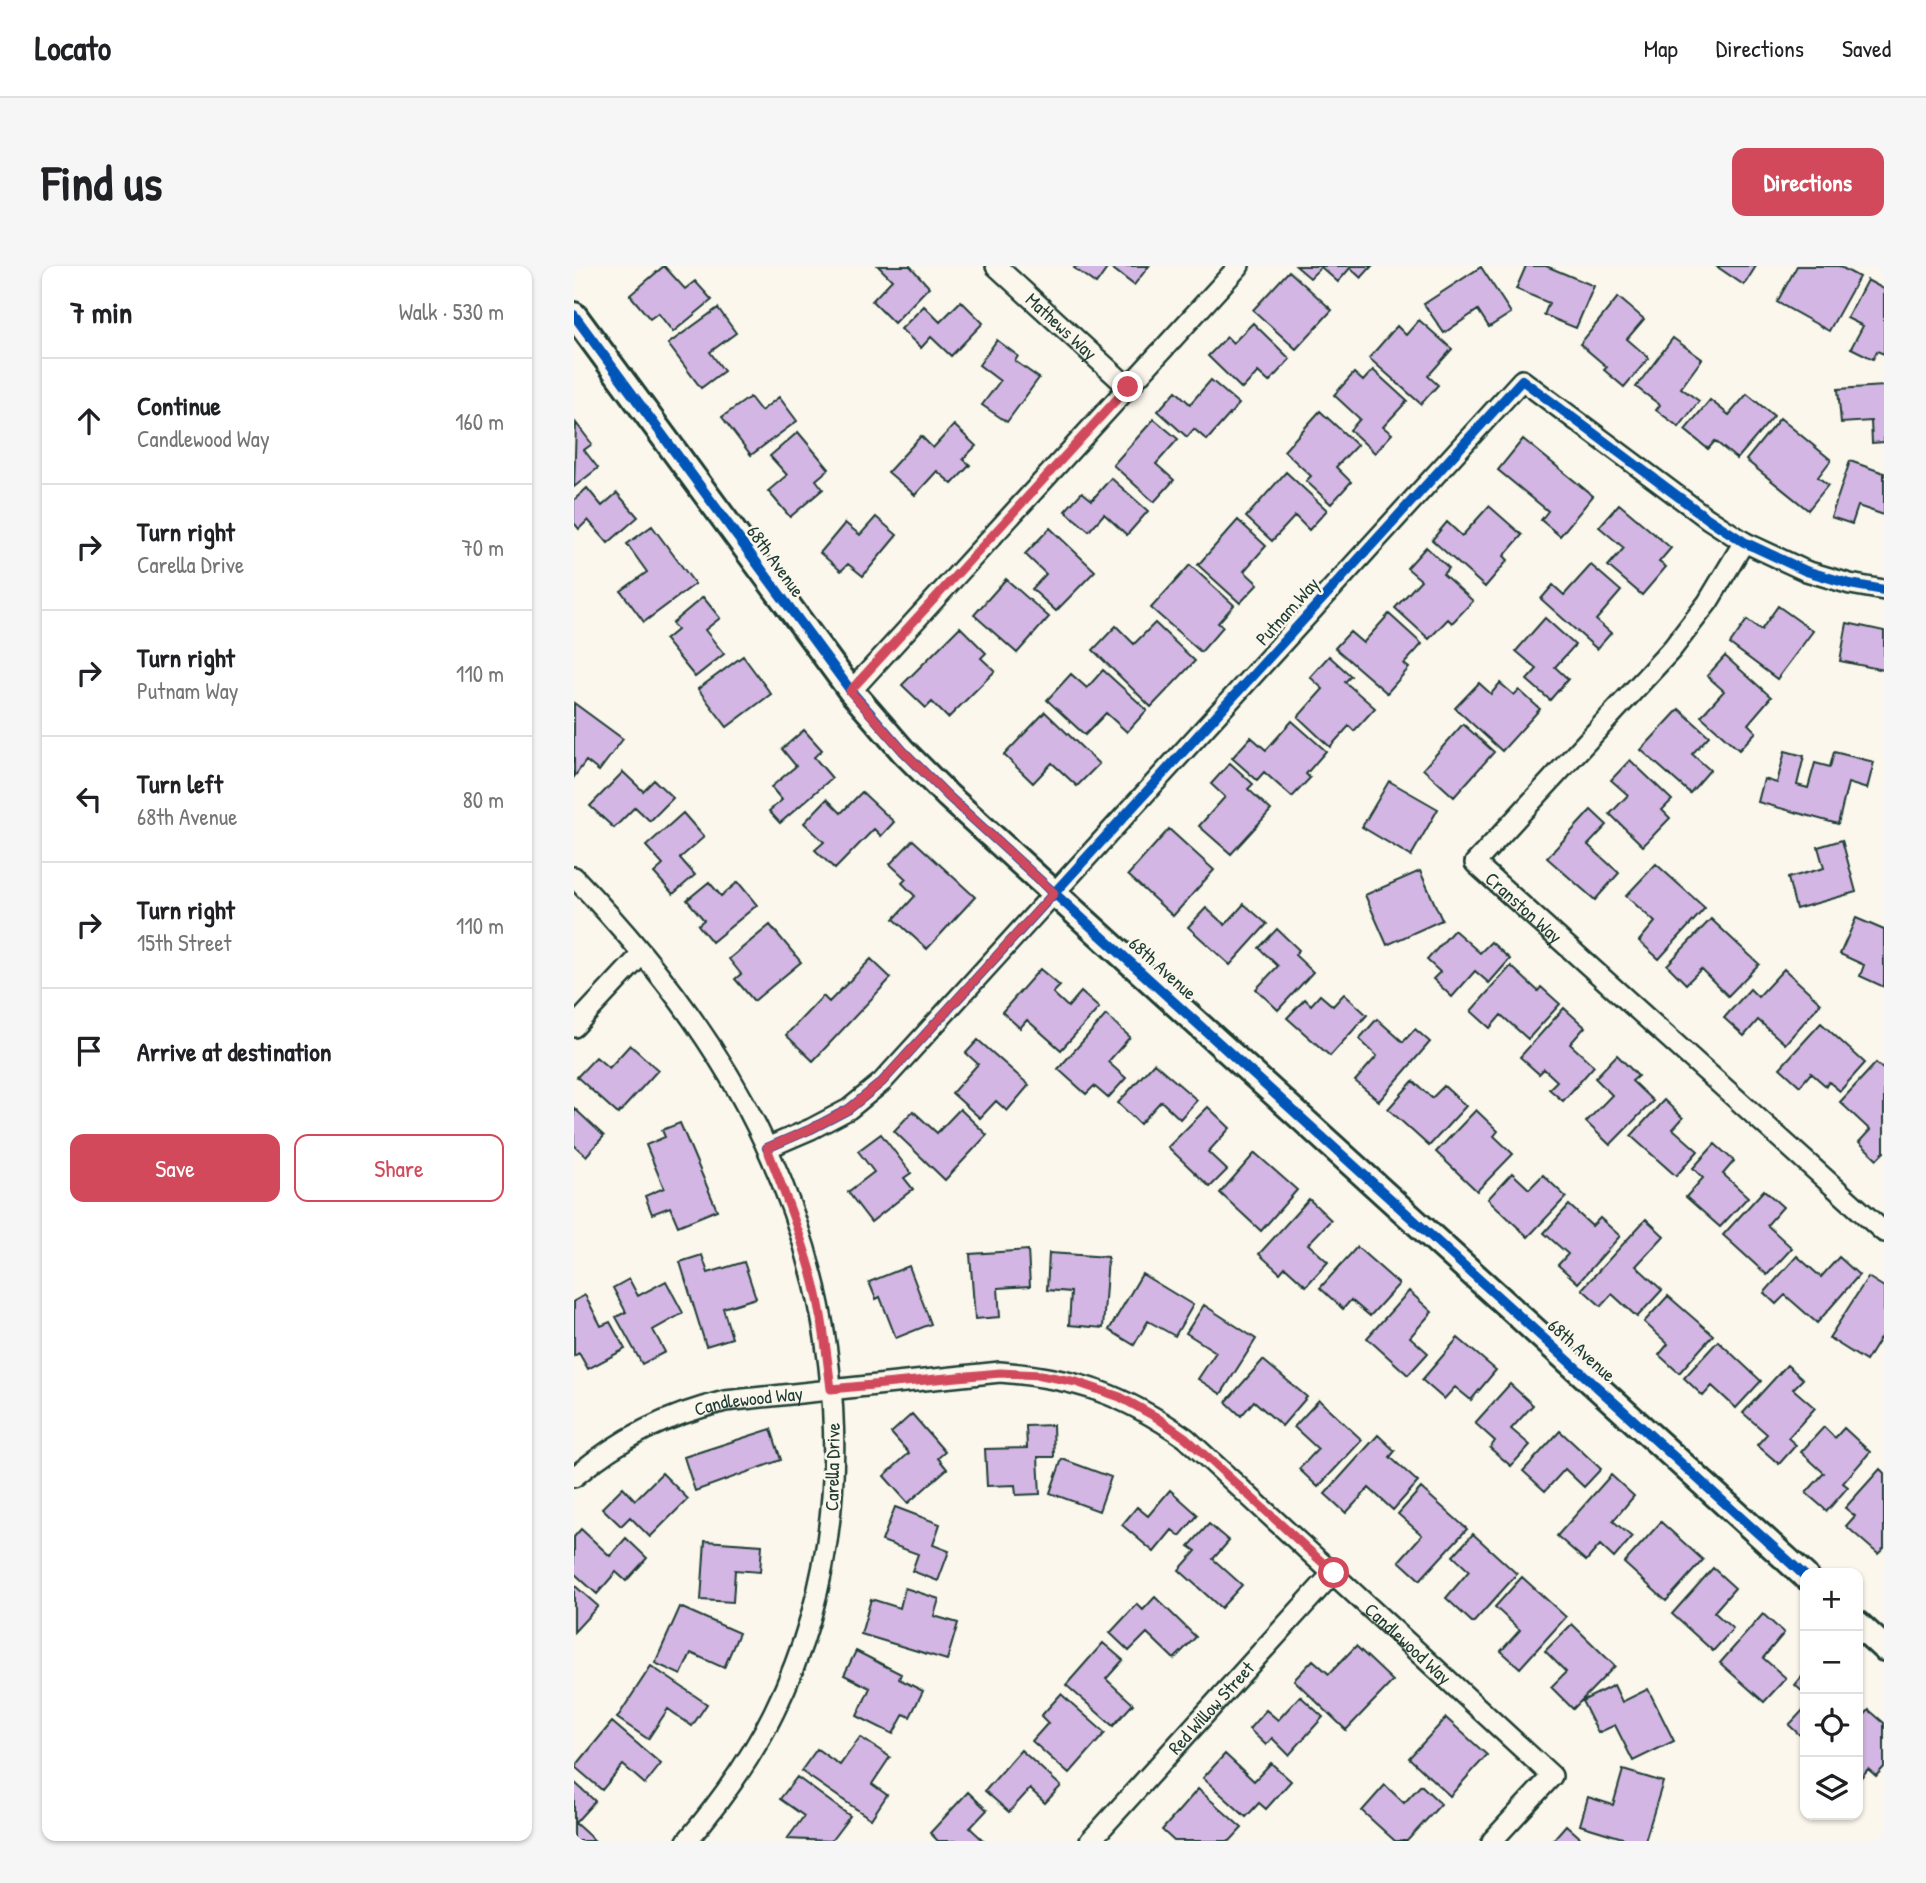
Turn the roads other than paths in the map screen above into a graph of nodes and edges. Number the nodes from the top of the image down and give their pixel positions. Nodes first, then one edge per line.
1 (996, 266) edge
2 (1239, 266) edge
3 (574, 315) edge
4 (1128, 387) junction
5 (1744, 542) junction
6 (1884, 590) edge
7 (850, 691) junction
8 (574, 877) edge
9 (1054, 893) junction
10 (642, 954) junction
11 (574, 1027) edge
12 (767, 1148) junction
13 (1884, 1232) edge
14 (831, 1389) junction
15 (574, 1477) edge
16 (1800, 1571) edge
17 (1334, 1573) junction
18 (1863, 1629) edge
19 (1884, 1648) edge
20 (687, 1841) edge
21 (1090, 1841) edge
22 (1492, 1841) edge

1 - 4 street, Mathews Way
2 - 4 street
3 - 7 street, 68th Avenue
4 - 7 street
5 - 6 street, Putnam Way
5 - 9 street, Putnam Way
5 - 13 street, Cranston Way
7 - 9 street, 68th Avenue
8 - 10 street, Carella Drive
9 - 12 street, Putnam Way
9 - 16 street, 68th Avenue
10 - 11 street
10 - 12 street, Carella Drive
12 - 14 street, Carella Drive
14 - 15 street, Candlewood Way
14 - 17 street, Candlewood Way
14 - 20 street, Carella Drive
17 - 21 street, Red Willow Street
17 - 22 street, Candlewood Way
18 - 19 street

